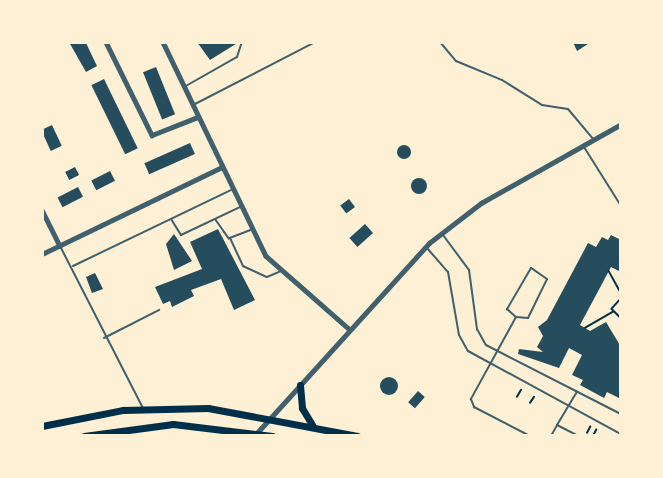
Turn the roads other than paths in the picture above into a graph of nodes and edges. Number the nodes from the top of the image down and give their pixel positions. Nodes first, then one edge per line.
1 (106, 42) edge
2 (163, 42) edge
3 (242, 42) edge
4 (315, 42) edge
5 (441, 42) edge
6 (184, 87) junction
7 (192, 105) junction
8 (198, 117) junction
9 (621, 124) edge
10 (593, 139) junction
11 (583, 145) junction
12 (222, 167) junction
13 (233, 189) junction
14 (242, 206) junction
15 (621, 206) edge
16 (42, 210) edge
17 (171, 219) junction
18 (215, 219) junction
19 (253, 229) junction
20 (441, 233) junction
21 (230, 238) junction
22 (60, 246) junction
23 (425, 246) junction
24 (42, 254) edge
25 (72, 266) junction
26 (281, 271) junction
27 (159, 310) dead end
28 (516, 316) junction
29 (348, 328) junction
30 (104, 338) junction
31 (496, 351) junction
32 (489, 366) junction
33 (300, 385) junction
34 (577, 392) junction
35 (568, 407) junction
36 (143, 408) junction
37 (621, 414) edge
38 (271, 417) junction
39 (557, 425) junction
40 (42, 426) edge
41 (313, 426) junction
42 (621, 434) edge
43 (256, 435) edge
44 (84, 436) edge
45 (272, 436) edge
46 (357, 436) edge
47 (530, 436) edge
48 (551, 436) edge
49 (579, 436) edge

1 - 8 street
2 - 6 street
3 - 6 lane
4 - 7 lane
5 - 10 lane
6 - 7 street
7 - 8 street
8 - 12 street
9 - 10 street
10 - 11 street
11 - 15 lane
11 - 20 street
12 - 13 street
12 - 22 street
13 - 14 street
13 - 17 lane
14 - 18 lane
14 - 19 street
16 - 22 street
17 - 18 lane
17 - 25 lane
18 - 21 lane
19 - 21 lane
19 - 26 street
20 - 23 street
20 - 31 lane
21 - 26 lane
22 - 24 street
22 - 25 lane
23 - 29 street
23 - 32 lane
25 - 30 lane
26 - 29 street
27 - 30 lane
28 - 28 lane
28 - 31 lane
29 - 33 street
30 - 36 lane
31 - 32 lane
31 - 34 lane
32 - 35 lane
32 - 47 lane
33 - 38 street
33 - 41 main road
34 - 35 lane
34 - 37 lane
35 - 39 lane
35 - 42 lane
36 - 38 main road
36 - 40 main road
38 - 41 main road
38 - 43 street
39 - 48 lane
39 - 49 lane
41 - 46 main road
43 - 44 main road
43 - 45 main road

